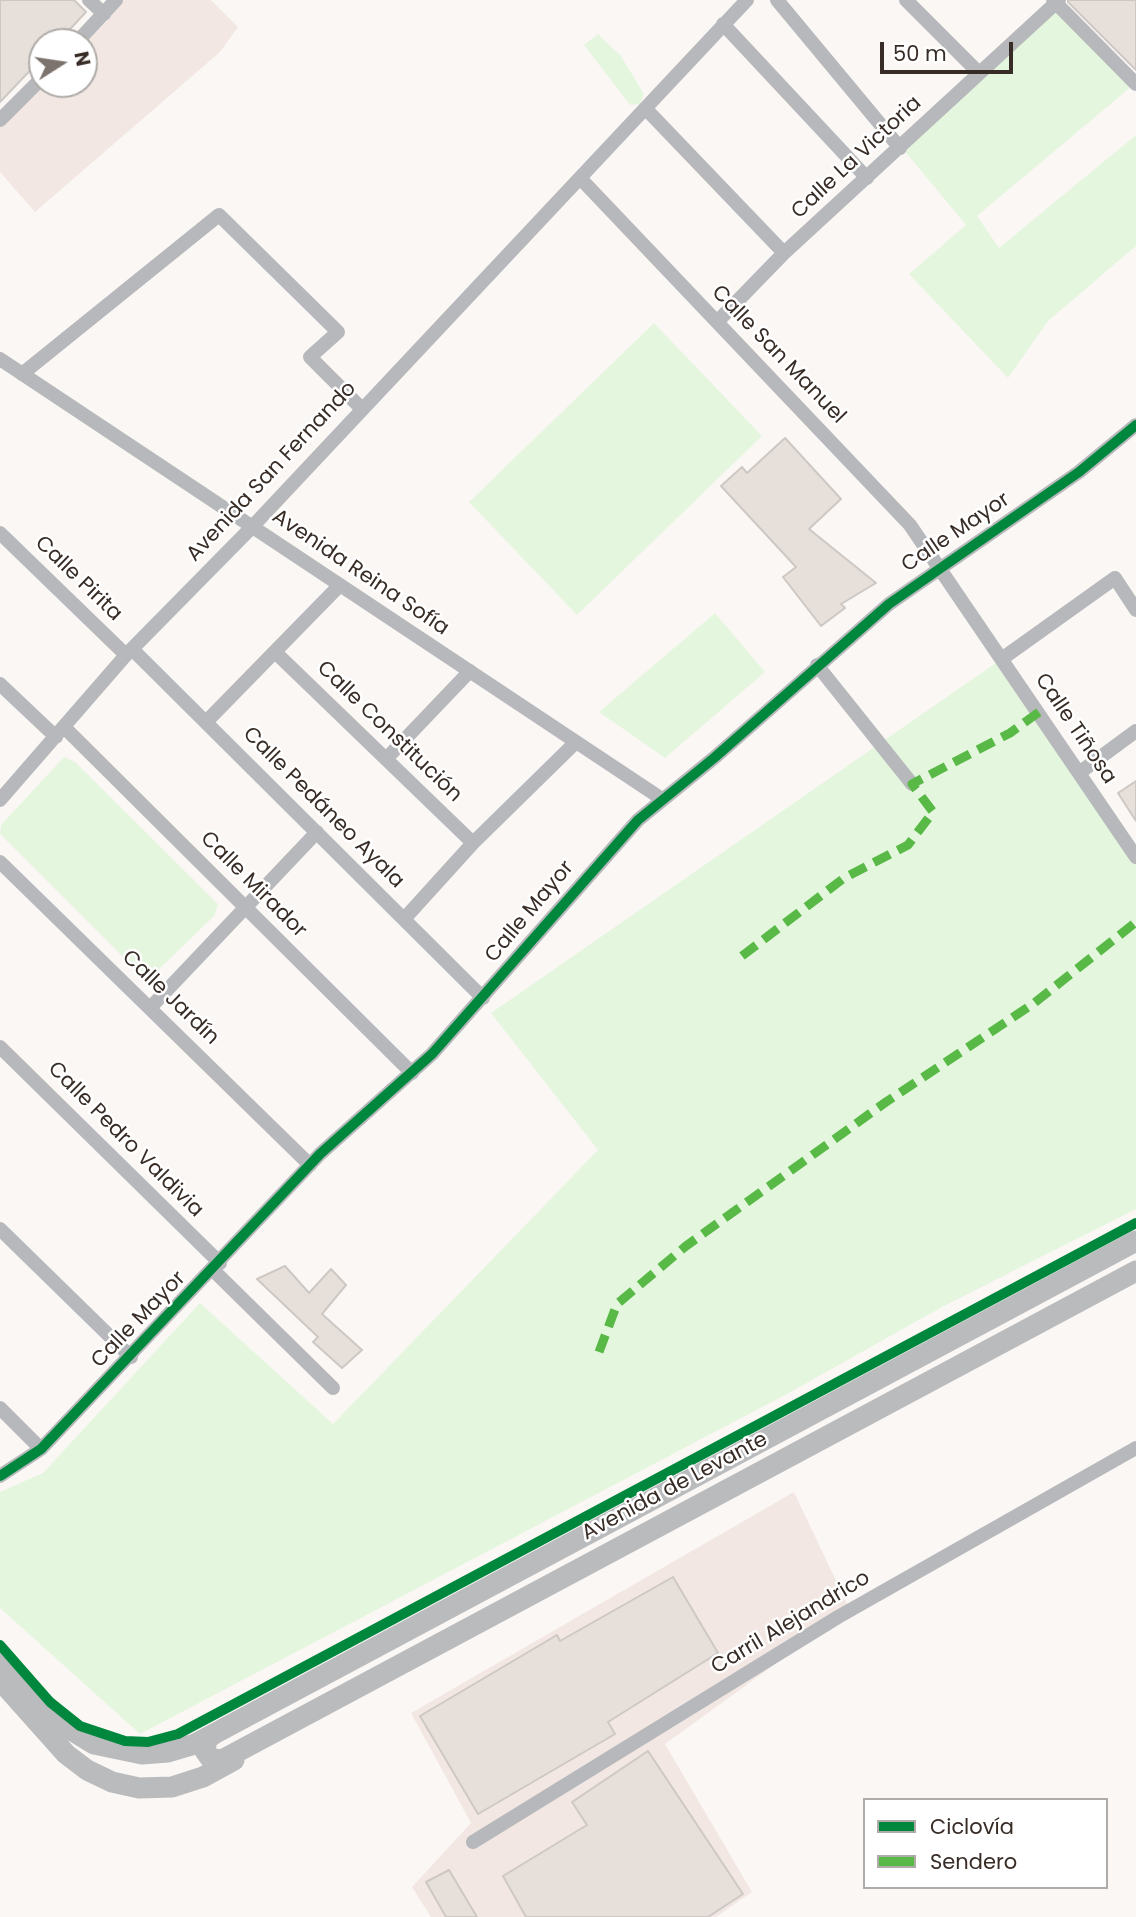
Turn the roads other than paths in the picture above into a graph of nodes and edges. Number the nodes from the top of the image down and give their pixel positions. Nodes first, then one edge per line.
1 (89, 0) edge
2 (116, 0) edge
3 (746, 0) edge
4 (776, 0) edge
5 (906, 0) edge
6 (1056, 1) edge
7 (104, 14) junction
8 (723, 24) junction
9 (90, 28) edge
10 (979, 73) junction
11 (1136, 84) edge
12 (28, 92) edge
13 (646, 109) junction
14 (0, 120) edge
15 (900, 148) junction
16 (580, 178) junction
17 (867, 178) junction
18 (784, 253) junction
19 (716, 322) junction
20 (0, 359) edge
21 (22, 373) junction
22 (361, 408) junction
23 (1136, 425) edge
24 (252, 527) junction
25 (0, 533) edge
26 (939, 567) junction
27 (340, 585) junction
28 (1136, 610) edge
29 (130, 652) junction
30 (275, 652) junction
31 (1003, 658) junction
32 (817, 665) junction
33 (470, 671) junction
34 (0, 684) edge
35 (206, 722) junction
36 (1136, 731) edge
37 (60, 732) junction
38 (576, 742) junction
39 (386, 759) junction
40 (1079, 773) junction
41 (912, 784) dead end
42 (662, 799) junction
43 (0, 800) edge
44 (317, 832) junction
45 (473, 844) junction
46 (1136, 857) edge
47 (0, 862) edge
48 (246, 908) junction
49 (405, 918) junction
50 (483, 998) junction
51 (150, 1008) junction
52 (0, 1047) edge
53 (412, 1073) junction
54 (310, 1165) junction
55 (0, 1229) edge
56 (1136, 1241) edge
57 (216, 1267) junction
58 (1136, 1271) edge
59 (131, 1357) junction
60 (333, 1388) dead end
61 (0, 1408) edge
62 (1136, 1448) edge
63 (41, 1449) junction
64 (0, 1476) edge
65 (0, 1657) edge
66 (0, 1680) edge
67 (295, 1721) junction
68 (214, 1734) junction
69 (473, 1842) dead end

1 - 7 street
2 - 7 street
3 - 8 street, Avenida San Fernando
4 - 15 street
5 - 10 street
6 - 10 street, Calle La Victoria
6 - 11 street
7 - 9 street
8 - 13 street, Avenida San Fernando
8 - 17 street
10 - 15 street, Calle La Victoria
12 - 14 street
13 - 16 street, Avenida San Fernando
13 - 18 street
15 - 17 street, Calle La Victoria
16 - 19 street, Calle San Manuel
16 - 22 street, Avenida San Fernando
17 - 18 street, Calle La Victoria
18 - 19 street, Calle La Victoria
19 - 26 street, Calle San Manuel
20 - 21 street, Avenida Reina Sofía
21 - 22 street
21 - 24 street, Avenida Reina Sofía
22 - 24 street, Avenida San Fernando
23 - 26 street, Calle Mayor
24 - 27 street, Avenida Reina Sofía
24 - 29 street, Avenida San Fernando
25 - 29 street, Calle Pirita
26 - 31 street, Calle San Manuel
26 - 32 street, Calle Mayor
27 - 30 street
27 - 33 street, Avenida Reina Sofía
28 - 31 street
29 - 35 street, Calle Pedáneo Ayala
29 - 37 street, Avenida San Fernando
30 - 35 street
30 - 39 street, Calle Constitución
31 - 40 street, Calle Tiñosa
32 - 41 street
32 - 42 street, Calle Mayor
33 - 38 street, Avenida Reina Sofía
33 - 39 street
34 - 37 street, Calle Mirador
35 - 44 street, Calle Pedáneo Ayala
36 - 40 street
37 - 43 street, Avenida San Fernando
37 - 48 street, Calle Mirador
38 - 42 street, Avenida Reina Sofía
38 - 45 street
39 - 45 street, Calle Constitución
40 - 46 street, Calle Tiñosa
42 - 50 street, Calle Mayor
44 - 48 street
44 - 49 street, Calle Pedáneo Ayala
45 - 49 street
47 - 51 street, Calle Jardín
48 - 51 street
48 - 53 street, Calle Mirador
49 - 50 street, Calle Pedáneo Ayala
50 - 53 street, Calle Mayor
51 - 54 street, Calle Jardín
52 - 57 street, Calle Pedro Valdivia
53 - 54 street, Calle Mayor
54 - 57 street, Calle Mayor
55 - 59 street
56 - 68 main road, Avenida de Levante
57 - 59 street, Calle Mayor
57 - 60 street, Calle Pedro Valdivia
58 - 67 main road, Avenida de Levante
59 - 63 street, Calle Mayor
61 - 63 street
62 - 69 street, Carril Alejandrico
63 - 64 street, Calle Mayor
65 - 68 main road, Avenida de Levante
66 - 67 main road, Avenida de Levante
67 - 68 main road, Avenida de Levante

